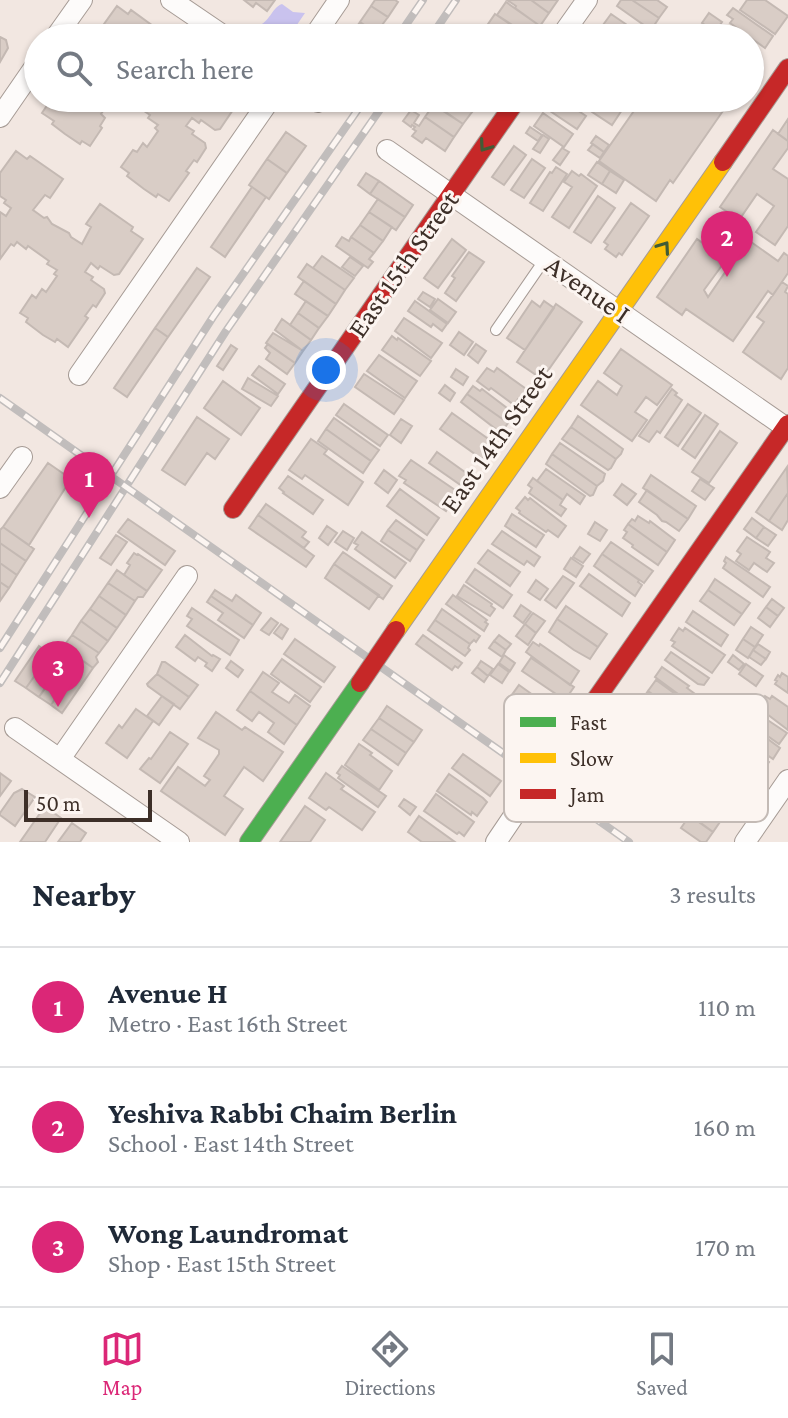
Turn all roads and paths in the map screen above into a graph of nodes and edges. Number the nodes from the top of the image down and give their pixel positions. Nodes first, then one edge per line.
1 (82, 0) edge
2 (171, 0) edge
3 (339, 0) edge
4 (587, 0) edge
5 (65, 24) edge
6 (206, 24) edge
7 (323, 24) edge
8 (570, 24) edge
9 (788, 68) edge
10 (24, 82) edge
11 (764, 103) edge
12 (261, 112) edge
13 (508, 112) edge
14 (757, 112) edge
15 (0, 117) edge
16 (387, 150) dead end
17 (451, 194) junction
18 (545, 259) junction
19 (619, 311) junction
20 (496, 330) dead end
21 (79, 375) dead end
22 (787, 427) edge
23 (22, 457) dead end
24 (0, 488) edge
25 (233, 509) dead end
26 (187, 576) dead end
27 (600, 694) edge
28 (15, 728) dead end
29 (60, 759) junction
30 (788, 780) edge
31 (768, 809) edge
32 (510, 822) edge
33 (759, 822) edge
34 (179, 842) edge
35 (249, 842) edge
36 (496, 842) edge
37 (745, 842) edge

1 - 5 street
2 - 6 street
3 - 7 street
4 - 8 street
11 -> 9 street, East 14th Street
10 - 15 street
12 - 21 street
13 -> 17 street, East 15th Street
19 -> 14 street, East 14th Street
16 - 17 street, Avenue I
17 - 18 street, Avenue I
17 - 25 street, East 15th Street
18 - 19 street, Avenue I
18 - 20 lane
19 - 22 street, Avenue I
19 - 35 street, East 14th Street, bridge
22 - 27 street
23 - 24 street
26 - 29 street
28 - 29 street
29 - 34 street
30 - 31 street
32 - 36 street
33 - 37 street

